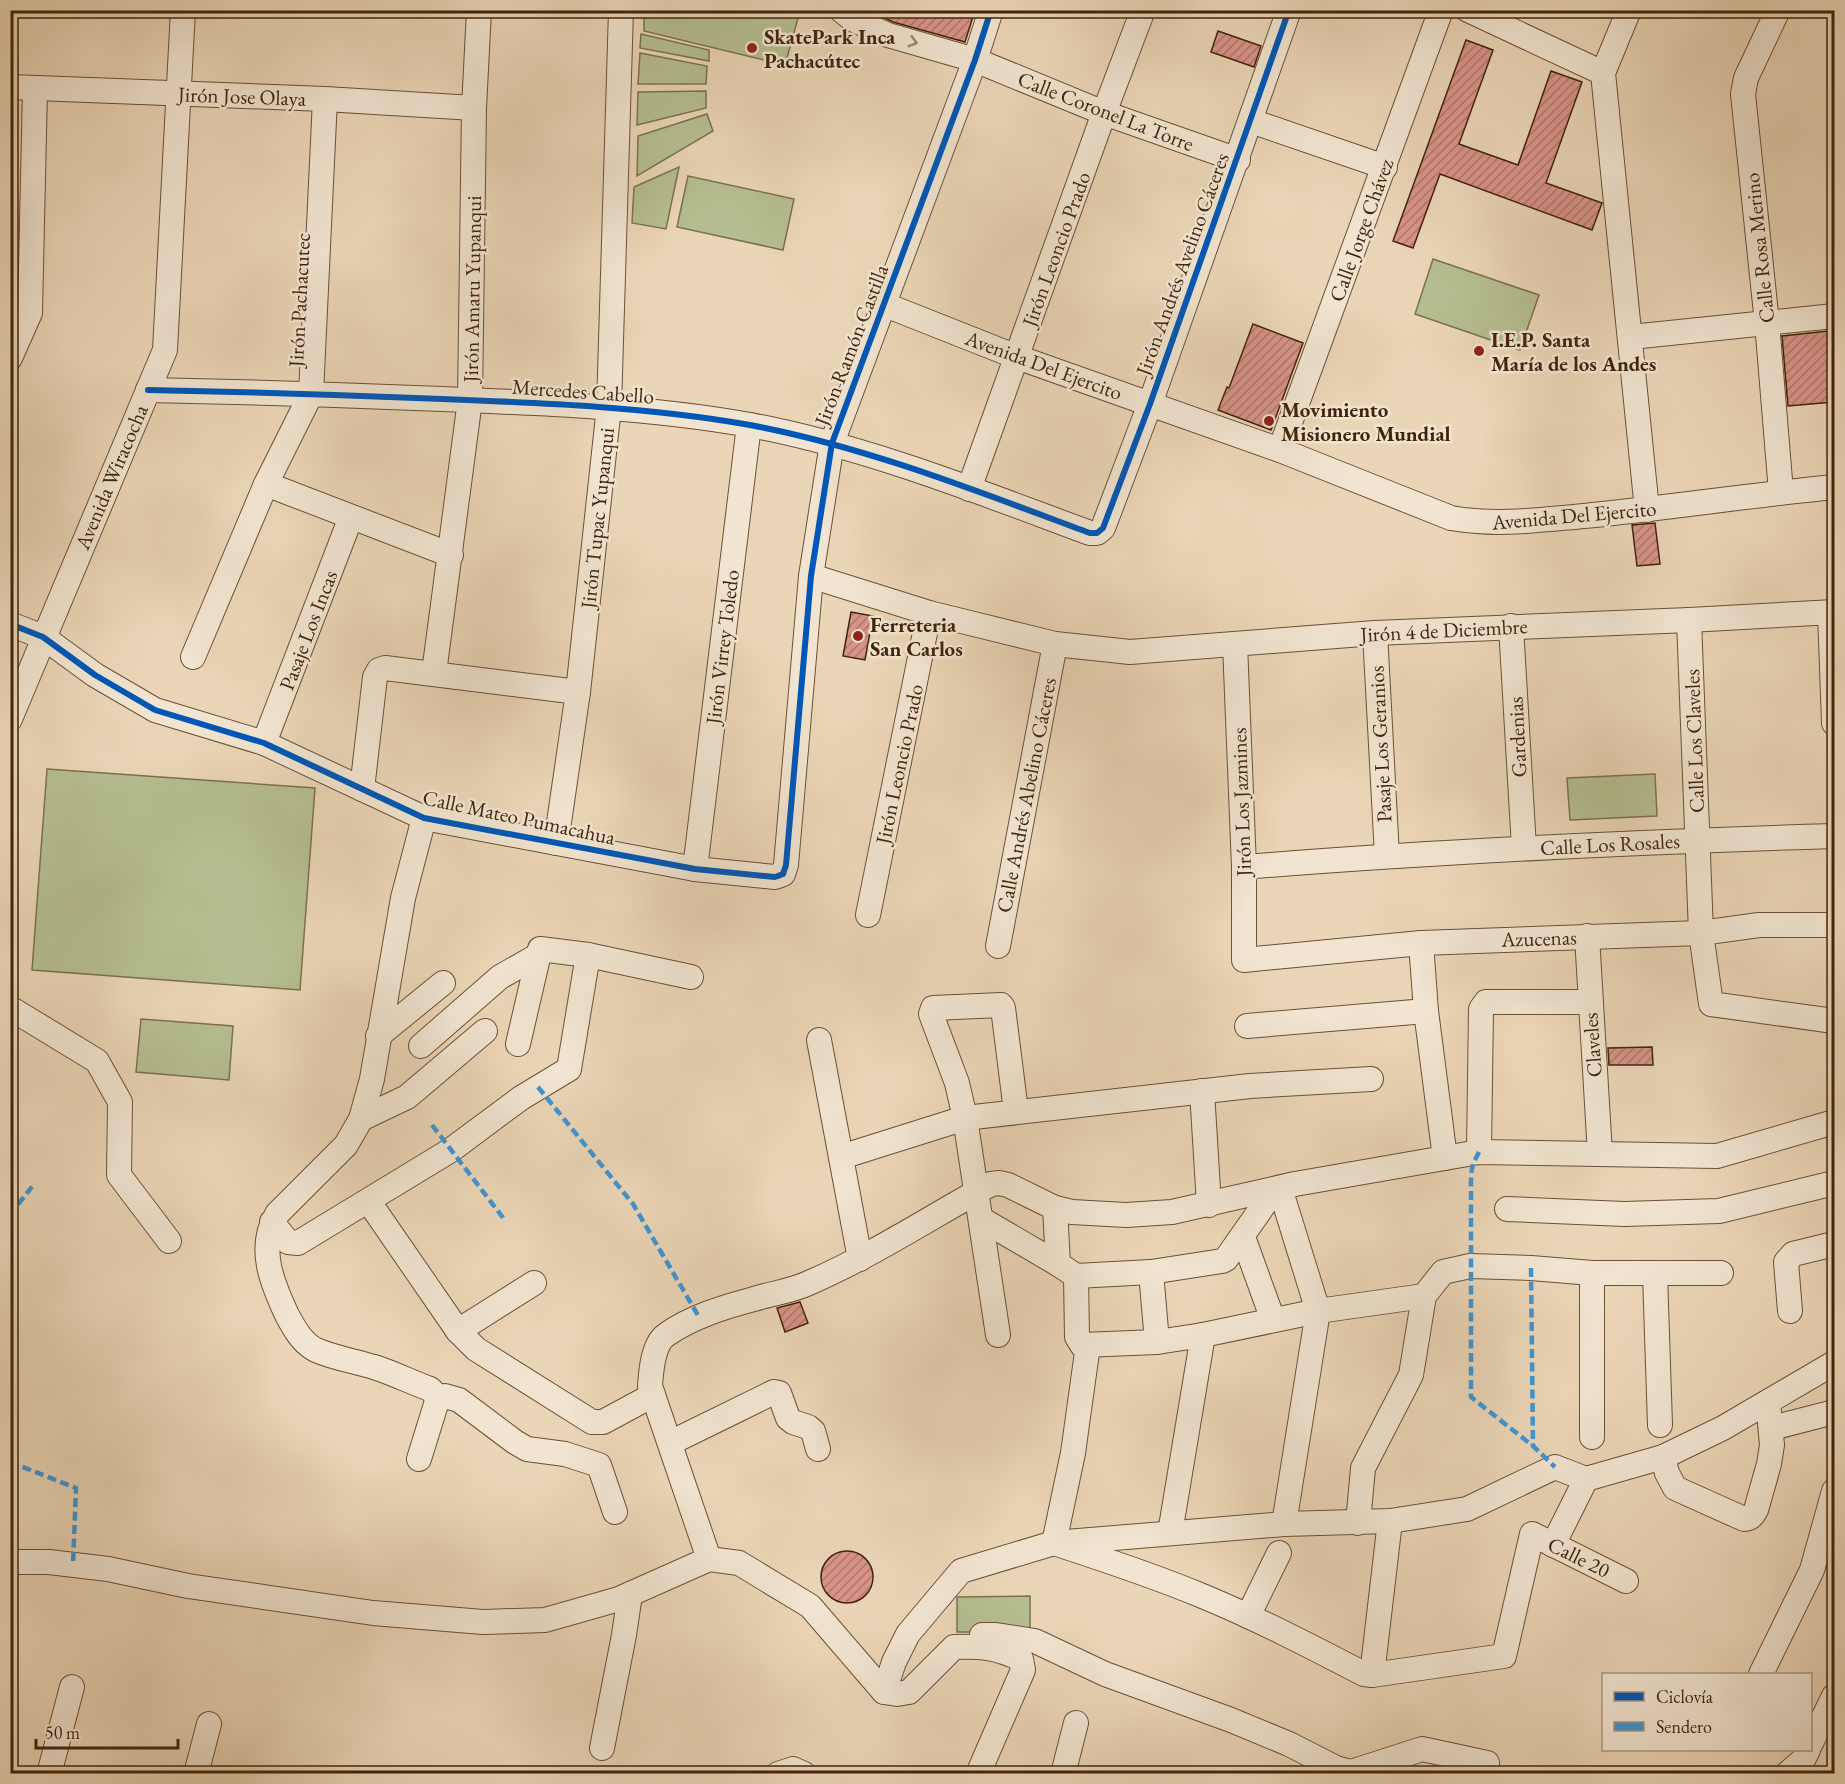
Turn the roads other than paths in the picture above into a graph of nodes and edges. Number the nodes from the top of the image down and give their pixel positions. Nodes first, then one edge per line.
1 (183, 10) edge
2 (479, 10) edge
3 (621, 10) edge
4 (991, 10) edge
5 (1143, 10) edge
6 (1289, 10) edge
7 (1442, 10) edge
8 (1468, 10) edge
9 (1629, 10) edge
10 (1778, 10) edge
11 (854, 13) edge
12 (975, 60) junction
13 (1604, 73) junction
14 (10, 87) edge
15 (35, 88) junction
16 (179, 93) junction
17 (325, 99) junction
18 (474, 108) junction
19 (1104, 113) junction
20 (1251, 121) junction
21 (1238, 160) junction
22 (1385, 167) junction
23 (884, 304) junction
24 (1834, 315) edge
25 (1767, 322) junction
26 (1631, 337) junction
27 (1017, 357) junction
28 (10, 358) edge
29 (148, 390) junction
30 (310, 394) junction
31 (470, 400) junction
32 (1150, 404) junction
33 (609, 407) junction
34 (749, 425) junction
35 (832, 443) junction
36 (1280, 450) junction
37 (266, 484) junction
38 (1834, 487) edge
39 (969, 489) junction
40 (1781, 492) junction
41 (1647, 510) junction
42 (351, 517) junction
43 (1102, 528) joint
44 (451, 555) junction
45 (811, 576) junction
46 (929, 613) junction
47 (1832, 613) edge
48 (1689, 620) junction
49 (10, 624) edge
50 (1511, 626) junction
51 (1375, 633) junction
52 (43, 637) junction
53 (1054, 644) junction
54 (1234, 644) junction
55 (193, 657) dead end
56 (434, 673) junction
57 (578, 692) junction
58 (10, 719) edge
59 (1834, 723) edge
60 (264, 743) junction
61 (362, 789) junction
62 (424, 818) junction
63 (1834, 836) edge
64 (1698, 840) junction
65 (556, 843) junction
66 (1524, 848) junction
67 (1386, 856) junction
68 (1244, 867) junction
69 (695, 869) junction
70 (775, 877) joint
71 (868, 915) dead end
72 (1834, 925) edge
73 (1701, 933) junction
74 (1587, 936) junction
75 (1421, 944) junction
76 (998, 946) dead end
77 (588, 955) junction
78 (537, 956) junction
79 (1244, 960) joint
80 (691, 977) dead end
81 (443, 983) dead end
82 (1590, 1002) junction
83 (10, 1008) edge
84 (1426, 1011) junction
85 (1834, 1021) edge
86 (1247, 1026) dead end
87 (485, 1031) dead end
88 (378, 1036) junction
89 (819, 1040) dead end
90 (518, 1044) dead end
91 (421, 1046) dead end
92 (1371, 1079) dead end
93 (1202, 1090) junction
94 (1017, 1111) junction
95 (965, 1118) junction
96 (362, 1119) junction
97 (1834, 1122) edge
98 (1479, 1152) junction
99 (1599, 1154) junction
100 (841, 1157) junction
101 (1445, 1158) junction
102 (1834, 1183) edge
103 (1277, 1189) junction
104 (977, 1192) junction
105 (369, 1202) junction
106 (1209, 1205) junction
107 (1055, 1208) junction
108 (1507, 1209) dead end
109 (981, 1219) junction
110 (272, 1222) junction
111 (1243, 1237) junction
112 (169, 1241) dead end
113 (1834, 1244) edge
114 (860, 1259) junction
115 (1067, 1270) junction
116 (1151, 1272) junction
117 (1592, 1273) junction
118 (1721, 1273) dead end
119 (1655, 1274) junction
120 (534, 1283) dead end
121 (1424, 1296) junction
122 (1318, 1311) junction
123 (1790, 1311) dead end
124 (1273, 1320) junction
125 (458, 1331) junction
126 (998, 1335) dead end
127 (1203, 1335) junction
128 (1157, 1342) junction
129 (1088, 1345) junction
130 (1834, 1363) edge
131 (653, 1395) junction
132 (437, 1401) junction
133 (1768, 1402) junction
134 (1834, 1412) edge
135 (1660, 1425) dead end
136 (1772, 1428) junction
137 (1592, 1437) dead end
138 (670, 1443) junction
139 (818, 1449) dead end
140 (1663, 1457) junction
141 (419, 1459) dead end
142 (1586, 1479) junction
143 (1834, 1491) edge
144 (615, 1512) dead end
145 (1390, 1521) junction
146 (1358, 1523) junction
147 (1284, 1524) junction
148 (1170, 1533) junction
149 (1542, 1540) junction
150 (1054, 1543) junction
151 (1279, 1553) dead end
152 (709, 1559) junction
153 (10, 1562) edge
154 (1626, 1581) dead end
155 (630, 1594) junction
156 (1248, 1616) junction
157 (954, 1647) junction
158 (1761, 1673) edge
159 (1372, 1675) junction
160 (72, 1688) dead end
161 (885, 1692) junction
162 (1834, 1696) edge
163 (1076, 1723) dead end
164 (209, 1724) dead end
165 (1812, 1741) edge
166 (602, 1748) dead end
167 (1807, 1751) edge
168 (1487, 1763) dead end
169 (982, 1772) edge
170 (50, 1773) edge
171 (196, 1773) edge
172 (778, 1773) edge
173 (804, 1773) edge
174 (1063, 1773) edge
175 (1787, 1773) edge

1 - 16 street, Avenida Wiracocha
2 - 18 street, Jirón Amaru Yupanqui
3 - 33 street, Jirón Tupac Yupanqui
4 - 12 street, Jirón Ramón Castilla
5 - 19 street, Jirón Leoncio Prado
6 - 20 street, Jirón Andrés Avelino Cáceres
7 - 22 street, Calle Jorge Chávez
8 - 13 street
9 - 13 street
10 - 25 street, Calle Rosa Merino
11 -> 12 street, Calle Coronel La Torre
12 - 19 street, Calle Coronel La Torre
12 - 23 street, Jirón Ramón Castilla
13 - 26 street
14 - 15 street, Jirón Jose Olaya
15 - 16 street, Jirón Jose Olaya
15 - 28 street
16 - 17 street, Jirón Jose Olaya
16 - 29 street, Avenida Wiracocha
17 - 18 street, Jirón Jose Olaya
17 - 30 street, Jirón Pachacutec
18 - 31 street, Jirón Amaru Yupanqui
19 - 21 street, Calle Coronel La Torre
19 - 27 street, Jirón Leoncio Prado
20 - 21 street, Jirón Andrés Avelino Cáceres
20 - 22 street
21 - 32 street, Jirón Andrés Avelino Cáceres
22 - 36 street, Calle Jorge Chávez
23 - 27 street, Avenida Del Ejercito
23 - 35 street, Jirón Ramón Castilla
24 - 25 street
25 - 26 street
25 - 40 street, Calle Rosa Merino
26 - 41 street
27 - 32 street, Avenida Del Ejercito
27 - 39 street, Jirón Leoncio Prado
29 - 30 street, Mercedes Cabello
29 - 52 street, Avenida Wiracocha
30 - 31 street, Mercedes Cabello
30 - 37 street, Jirón Pachacutec
31 - 33 street, Mercedes Cabello
31 - 44 street, Jirón Amaru Yupanqui
32 - 36 street, Avenida Del Ejercito
32 - 43 street, Jirón Andrés Avelino Cáceres
33 - 34 street, Mercedes Cabello
33 - 57 street, Jirón Tupac Yupanqui
34 - 35 street, Mercedes Cabello
34 - 69 street, Jirón Virrey Toledo
35 - 39 street, Mercedes Cabello
35 - 45 street, Jirón Ramón Castilla
36 - 41 street, Avenida Del Ejercito
37 - 42 street
37 - 55 street, Jirón Pachacutec
38 - 40 street, Avenida Del Ejercito
39 - 43 street, Mercedes Cabello
40 - 41 street, Avenida Del Ejercito
42 - 44 street
42 - 60 street, Pasaje Los Incas
44 - 56 street, Jirón Amaru Yupanqui
45 - 46 street, Jirón 4 de Diciembre
45 - 70 street, Jirón Ramón Castilla
46 - 53 street, Jirón 4 de Diciembre
46 - 71 street, Jirón Leoncio Prado
47 - 48 street, Jirón 4 de Diciembre
47 - 59 street
48 - 50 street, Jirón 4 de Diciembre
48 - 64 street, Calle Los Claveles
49 - 52 street, Calle Mateo Pumacahua
50 - 51 street, Jirón 4 de Diciembre
50 - 66 street, Gardenias
51 - 54 street, Jirón 4 de Diciembre
51 - 67 street, Pasaje Los Geranios
52 - 58 street, Avenida Wiracocha
52 - 60 street, Calle Mateo Pumacahua
53 - 54 street, Jirón 4 de Diciembre
53 - 76 street, Calle Andrés Abelino Cáceres
54 - 68 street, Jirón Los Jazmines
56 - 57 street
56 - 61 street
57 - 65 street, Jirón Tupac Yupanqui
60 - 61 street, Calle Mateo Pumacahua
61 - 62 street, Calle Mateo Pumacahua
62 - 65 street, Calle Mateo Pumacahua
62 - 88 street
63 - 64 street, Calle Los Rosales
64 - 66 street, Calle Los Rosales
64 - 73 street, Calle Los Claveles
65 - 69 street, Calle Mateo Pumacahua
66 - 67 street, Calle Los Rosales
67 - 68 street, Calle Los Rosales
68 - 79 street, Jirón Los Jazmines
69 - 70 street, Calle Mateo Pumacahua
72 - 73 street, Azucenas
73 - 74 street, Azucenas
73 - 85 street, Calle Los Claveles
74 - 75 street, Azucenas
74 - 82 street, Claveles
75 - 79 street, Azucenas
75 - 84 street
77 - 78 street
77 - 80 street
77 - 105 street
78 - 90 street
78 - 91 street
81 - 88 street
82 - 98 street
82 - 99 street, Claveles
83 - 112 street
84 - 86 street
84 - 101 street
87 - 96 street
88 - 96 street
89 - 100 street
92 - 93 street
93 - 94 street
93 - 106 street
94 - 95 street
94 - 95 street
95 - 100 street
95 - 104 street
96 - 110 street
97 - 99 street
98 - 99 street
98 - 101 street
100 - 114 street
101 - 103 street
102 - 108 street
103 - 106 street
103 - 111 street
103 - 122 street
104 - 107 street
104 - 109 street
104 - 114 street
105 - 110 street
105 - 125 street
106 - 107 street
107 - 115 street
109 - 115 street
109 - 126 street
110 - 132 street
111 - 116 street
111 - 124 street
113 - 123 street
114 - 131 street
115 - 116 street
115 - 129 street
116 - 128 street
117 - 119 street
117 - 121 street
117 - 137 street
118 - 119 street
119 - 135 street
120 - 125 street
121 - 122 street
121 - 146 street
122 - 124 street
122 - 147 street
124 - 127 street
125 - 131 street
127 - 128 street
127 - 148 street
128 - 129 street
129 - 150 street
130 - 133 street
131 - 138 street
132 - 141 street
132 - 144 street
133 - 136 street
133 - 140 street
134 - 136 street
136 - 140 street
138 - 139 street
138 - 152 street
140 - 142 street
142 - 145 street
142 - 149 street
143 - 158 street
145 - 146 street
145 - 159 street
146 - 147 street
147 - 148 street
148 - 150 street
149 - 154 street, Calle 20
149 - 159 street
150 - 156 street
150 - 161 street
151 - 156 street
152 - 155 street
152 - 161 street
153 - 155 street
155 - 166 street
156 - 159 street
157 - 161 street
157 - 168 street
157 - 169 street
160 - 170 street
162 - 165 street
163 - 174 street
164 - 171 street
167 - 175 street
172 - 173 street

